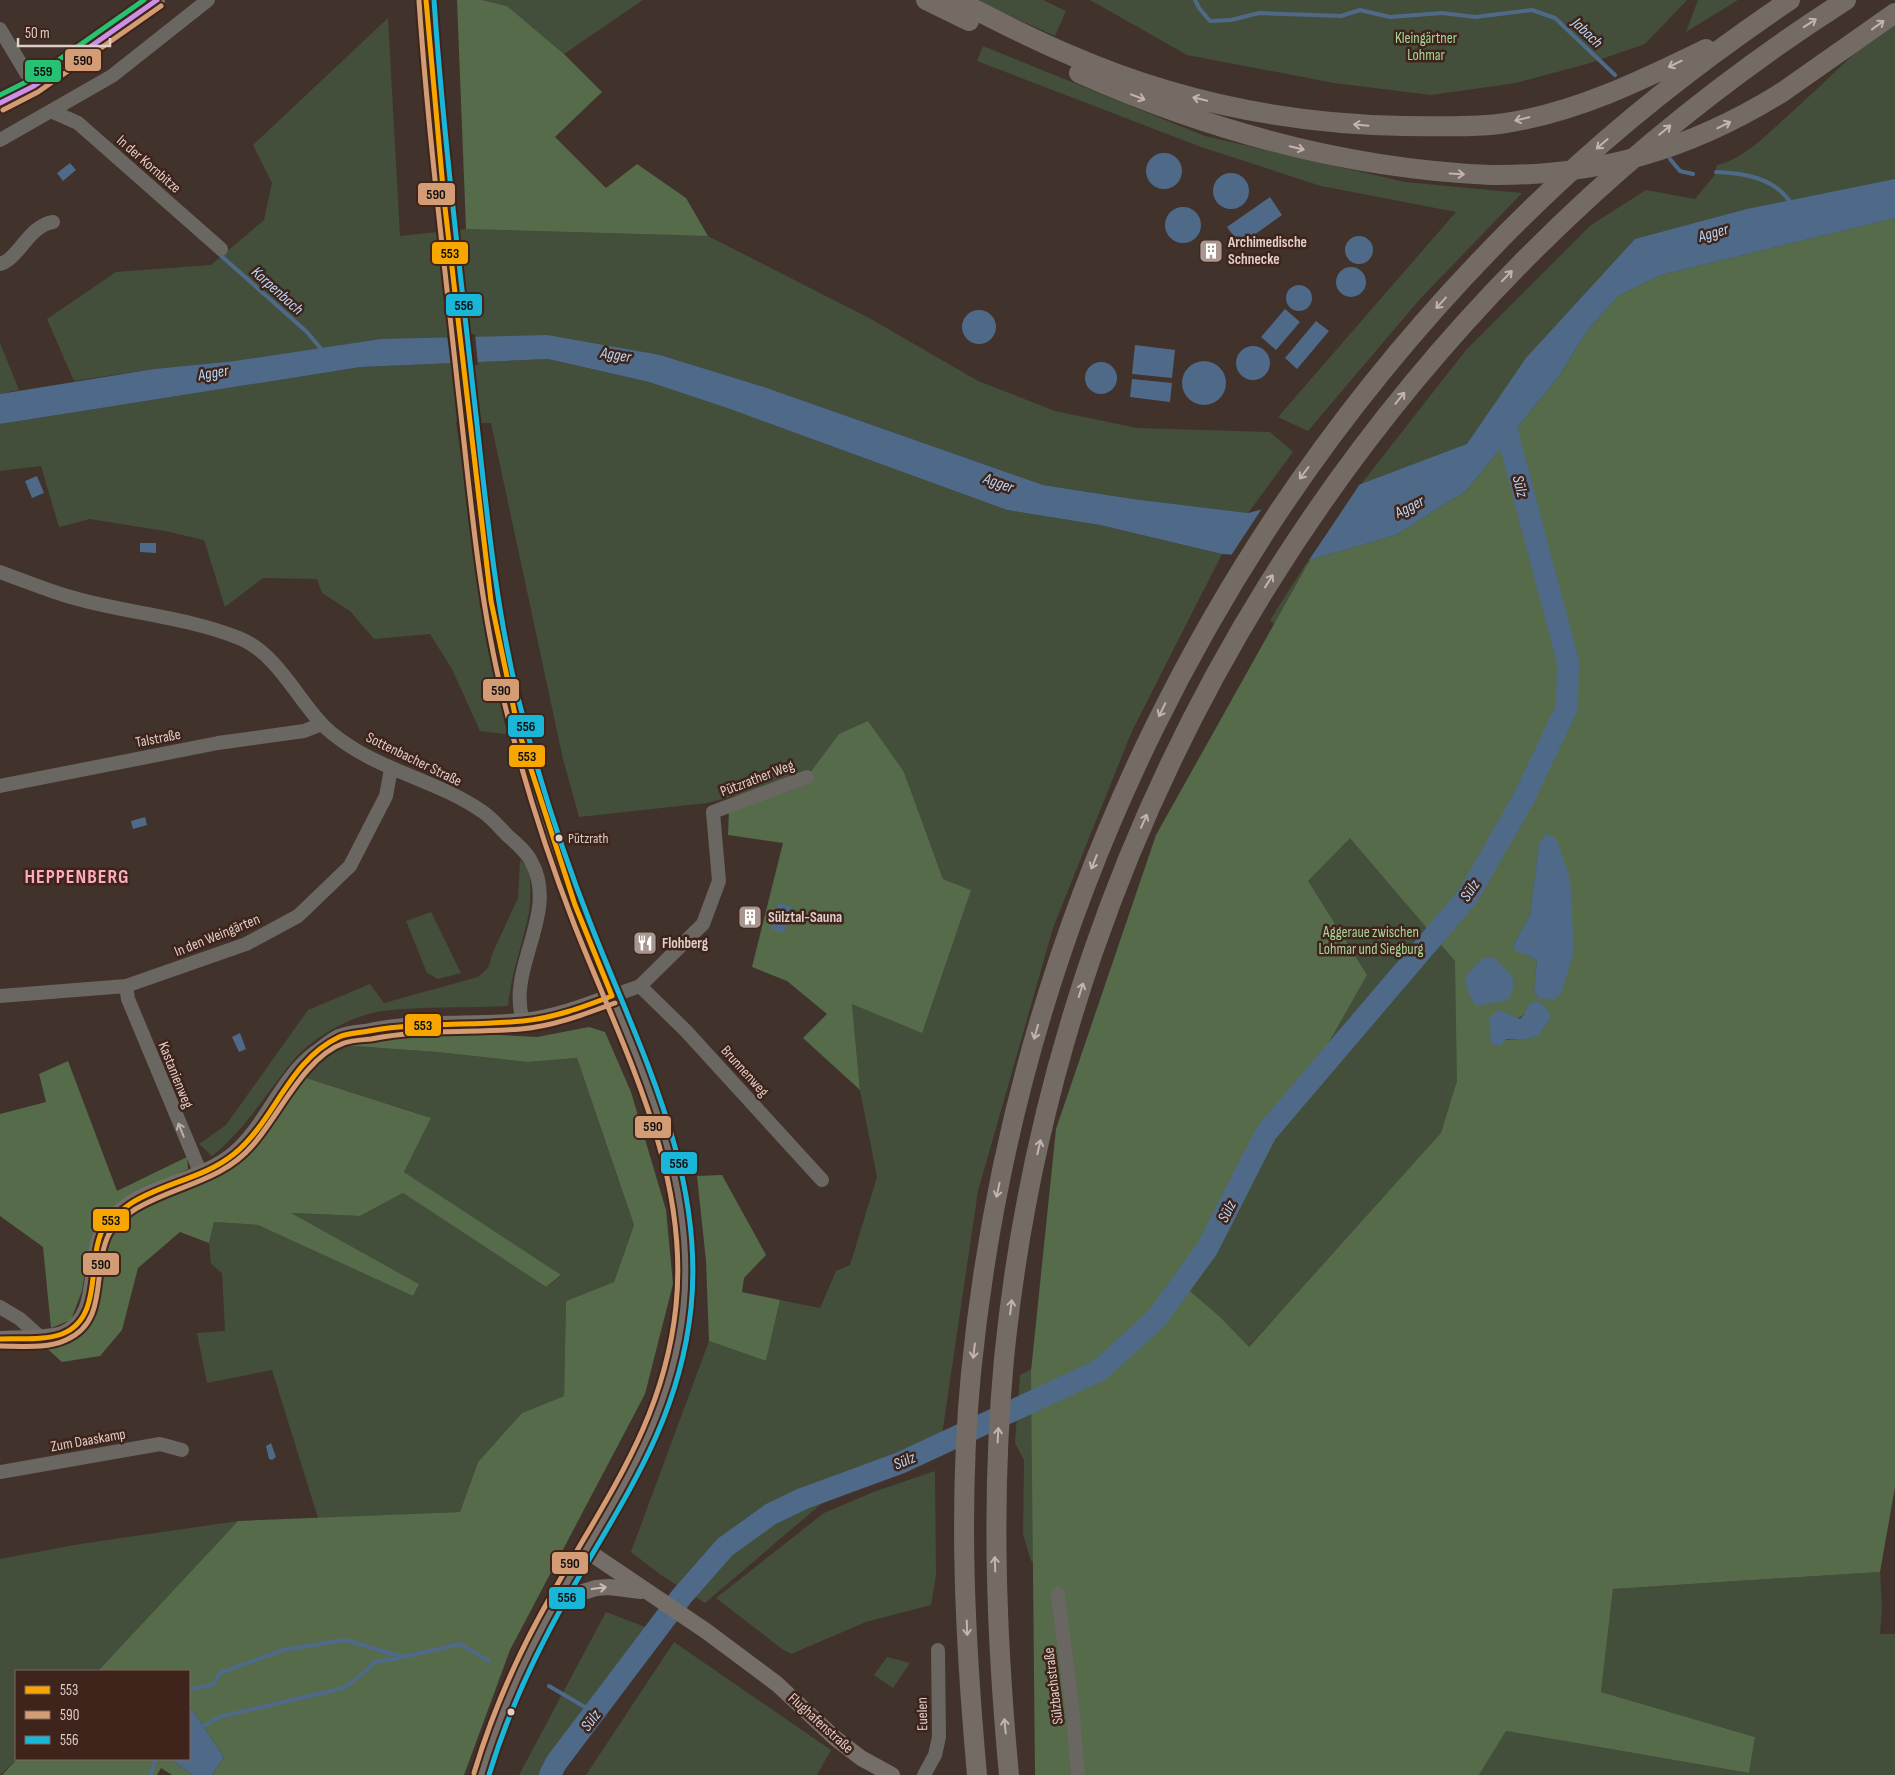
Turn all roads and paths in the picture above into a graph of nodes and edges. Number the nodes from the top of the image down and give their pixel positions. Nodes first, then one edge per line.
1 (156, 0) edge
2 (208, 0) edge
3 (426, 0) edge
4 (926, 0) edge
5 (956, 0) edge
6 (1790, 0) edge
7 (1846, 0) edge
8 (1895, 13) edge
9 (1750, 27) junction
10 (0, 29) edge
11 (1038, 48) junction
12 (1069, 61) junction
13 (34, 86) junction
14 (0, 103) edge
15 (51, 110) junction
16 (0, 140) edge
17 (53, 222) dead end
18 (221, 249) dead end
19 (0, 264) edge
20 (0, 572) edge
21 (322, 724) junction
22 (392, 769) junction
23 (807, 777) dead end
24 (0, 786) edge
25 (126, 986) junction
26 (640, 986) junction
27 (0, 996) edge
28 (612, 996) junction
29 (523, 1021) junction
30 (201, 1174) junction
31 (822, 1180) dead end
32 (0, 1307) edge
33 (39, 1336) junction
34 (0, 1339) edge
35 (182, 1450) dead end
36 (0, 1472) edge
37 (586, 1550) junction
38 (644, 1591) junction
39 (1058, 1594) dead end
40 (557, 1600) junction
41 (938, 1650) dead end
42 (481, 1775) edge
43 (892, 1775) edge
44 (924, 1775) edge
45 (978, 1775) edge
46 (1009, 1775) edge
47 (1078, 1775) edge

1 - 13 main road
2 - 15 street
3 - 28 main road
4 - 11 highway
5 - 11 highway
6 - 9 highway
46 -> 7 highway
12 -> 8 highway, bridge
9 -> 12 highway
9 -> 45 highway
10 - 13 street
11 - 12 highway
13 - 14 main road
15 - 16 street
15 - 18 street, In der Kornbitze
17 - 19 street
20 - 21 street, Sottenbacher Straße
21 - 22 street, Sottenbacher Straße
21 - 24 street, Talstraße
22 - 25 street, In den Weingärten
22 - 29 street, Sottenbacher Straße
23 - 26 street, Pützrather Weg
25 - 27 street, In den Weingärten
30 -> 25 street, Kastanienweg
26 - 28 street, Pützrather Weg
26 - 31 street, Brunnenweg
28 - 29 main road
28 - 37 main road
29 - 30 main road
30 - 33 main road
32 - 33 street
33 - 34 main road
35 - 36 street, Zum Daaskamp
37 - 38 main road
37 - 40 main road
40 -> 38 main road
38 - 43 main road, Flughafenstraße
39 - 47 street, Sülzbachstraße
40 - 42 main road
41 - 44 street, Euelen

